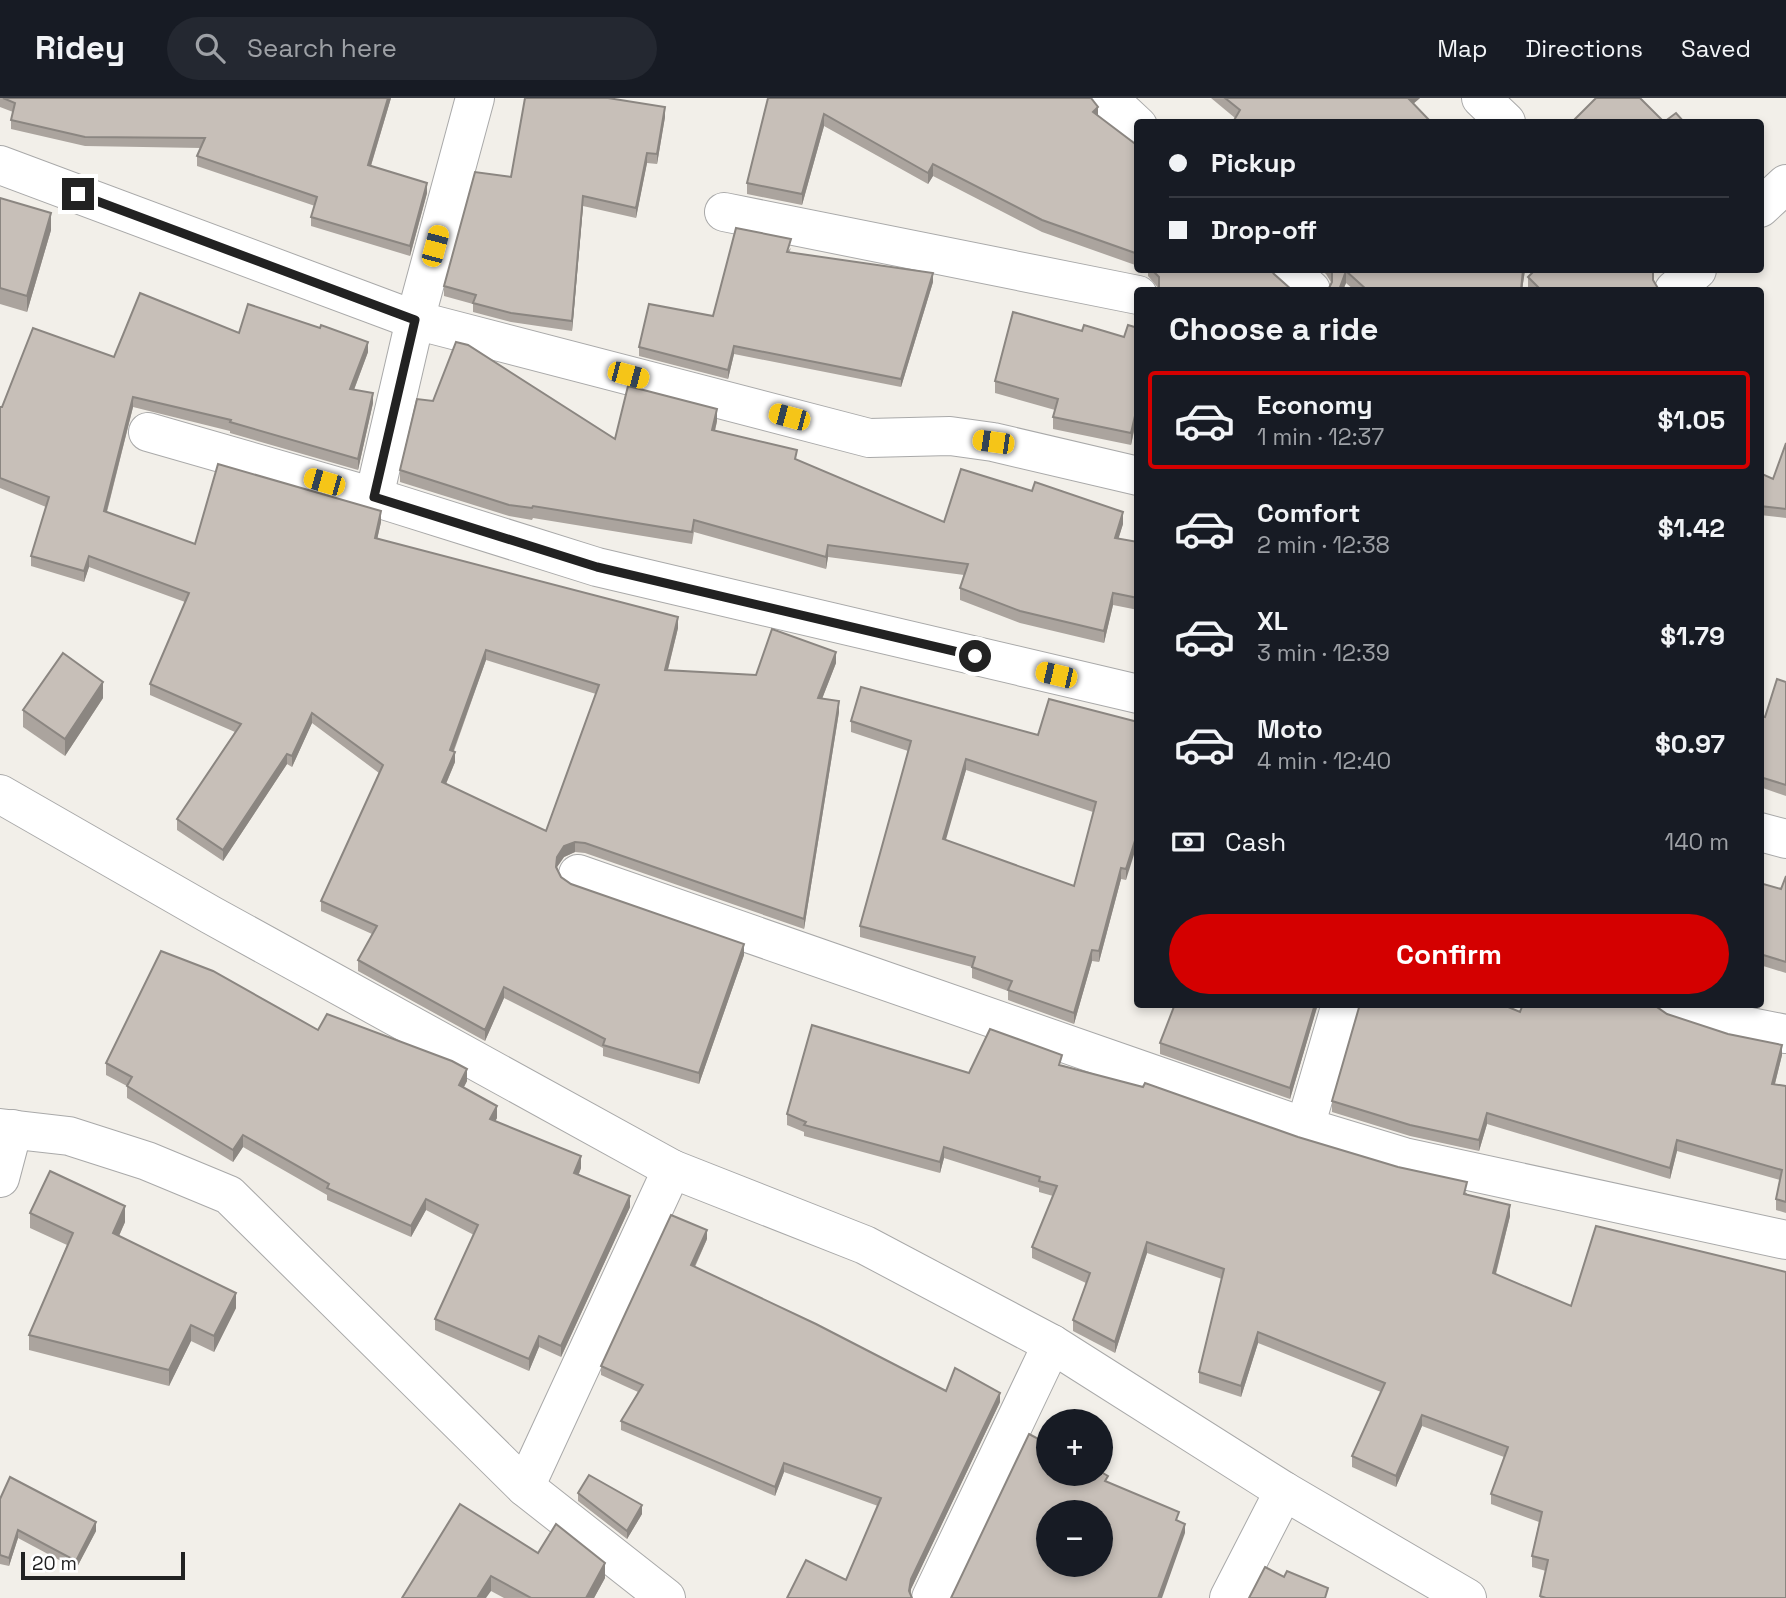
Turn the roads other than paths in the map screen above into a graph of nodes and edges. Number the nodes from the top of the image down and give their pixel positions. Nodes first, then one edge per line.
1 (475, 98) edge
2 (1108, 98) edge
3 (1481, 98) edge
4 (1503, 119) edge
5 (1134, 122) edge
6 (0, 165) edge
7 (1786, 184) edge
8 (1764, 204) edge
9 (724, 212) dead end
10 (1292, 273) edge
11 (1308, 287) edge
12 (1134, 294) edge
13 (415, 320) junction
14 (148, 432) dead end
15 (1134, 475) edge
16 (374, 497) junction
17 (1134, 693) edge
18 (0, 794) edge
19 (1764, 833) edge
20 (1786, 839) edge
21 (578, 874) dead end
22 (1339, 1008) edge
23 (1686, 1008) edge
24 (1786, 1034) edge
25 (1305, 1126) junction
26 (7, 1129) edge
27 (672, 1169) junction
28 (0, 1178) edge
29 (1786, 1240) edge
30 (1052, 1344) junction
31 (525, 1487) junction
32 (1284, 1491) junction
33 (666, 1598) edge
34 (930, 1598) edge
35 (1229, 1598) edge
36 (1467, 1598) edge

1 - 13 street
2 - 5 street
3 - 4 street
6 - 13 street
7 - 8 street
9 - 12 street
10 - 11 street
13 - 15 street
13 - 16 street
14 - 16 street
16 - 17 street
18 - 27 street
19 - 20 street
21 - 25 street
22 - 25 street
23 - 24 street
25 - 29 street
26 - 28 street
26 - 31 street
27 - 30 street
27 - 31 street
30 - 32 street
30 - 34 street
31 - 33 street
32 - 35 street
32 - 36 street

